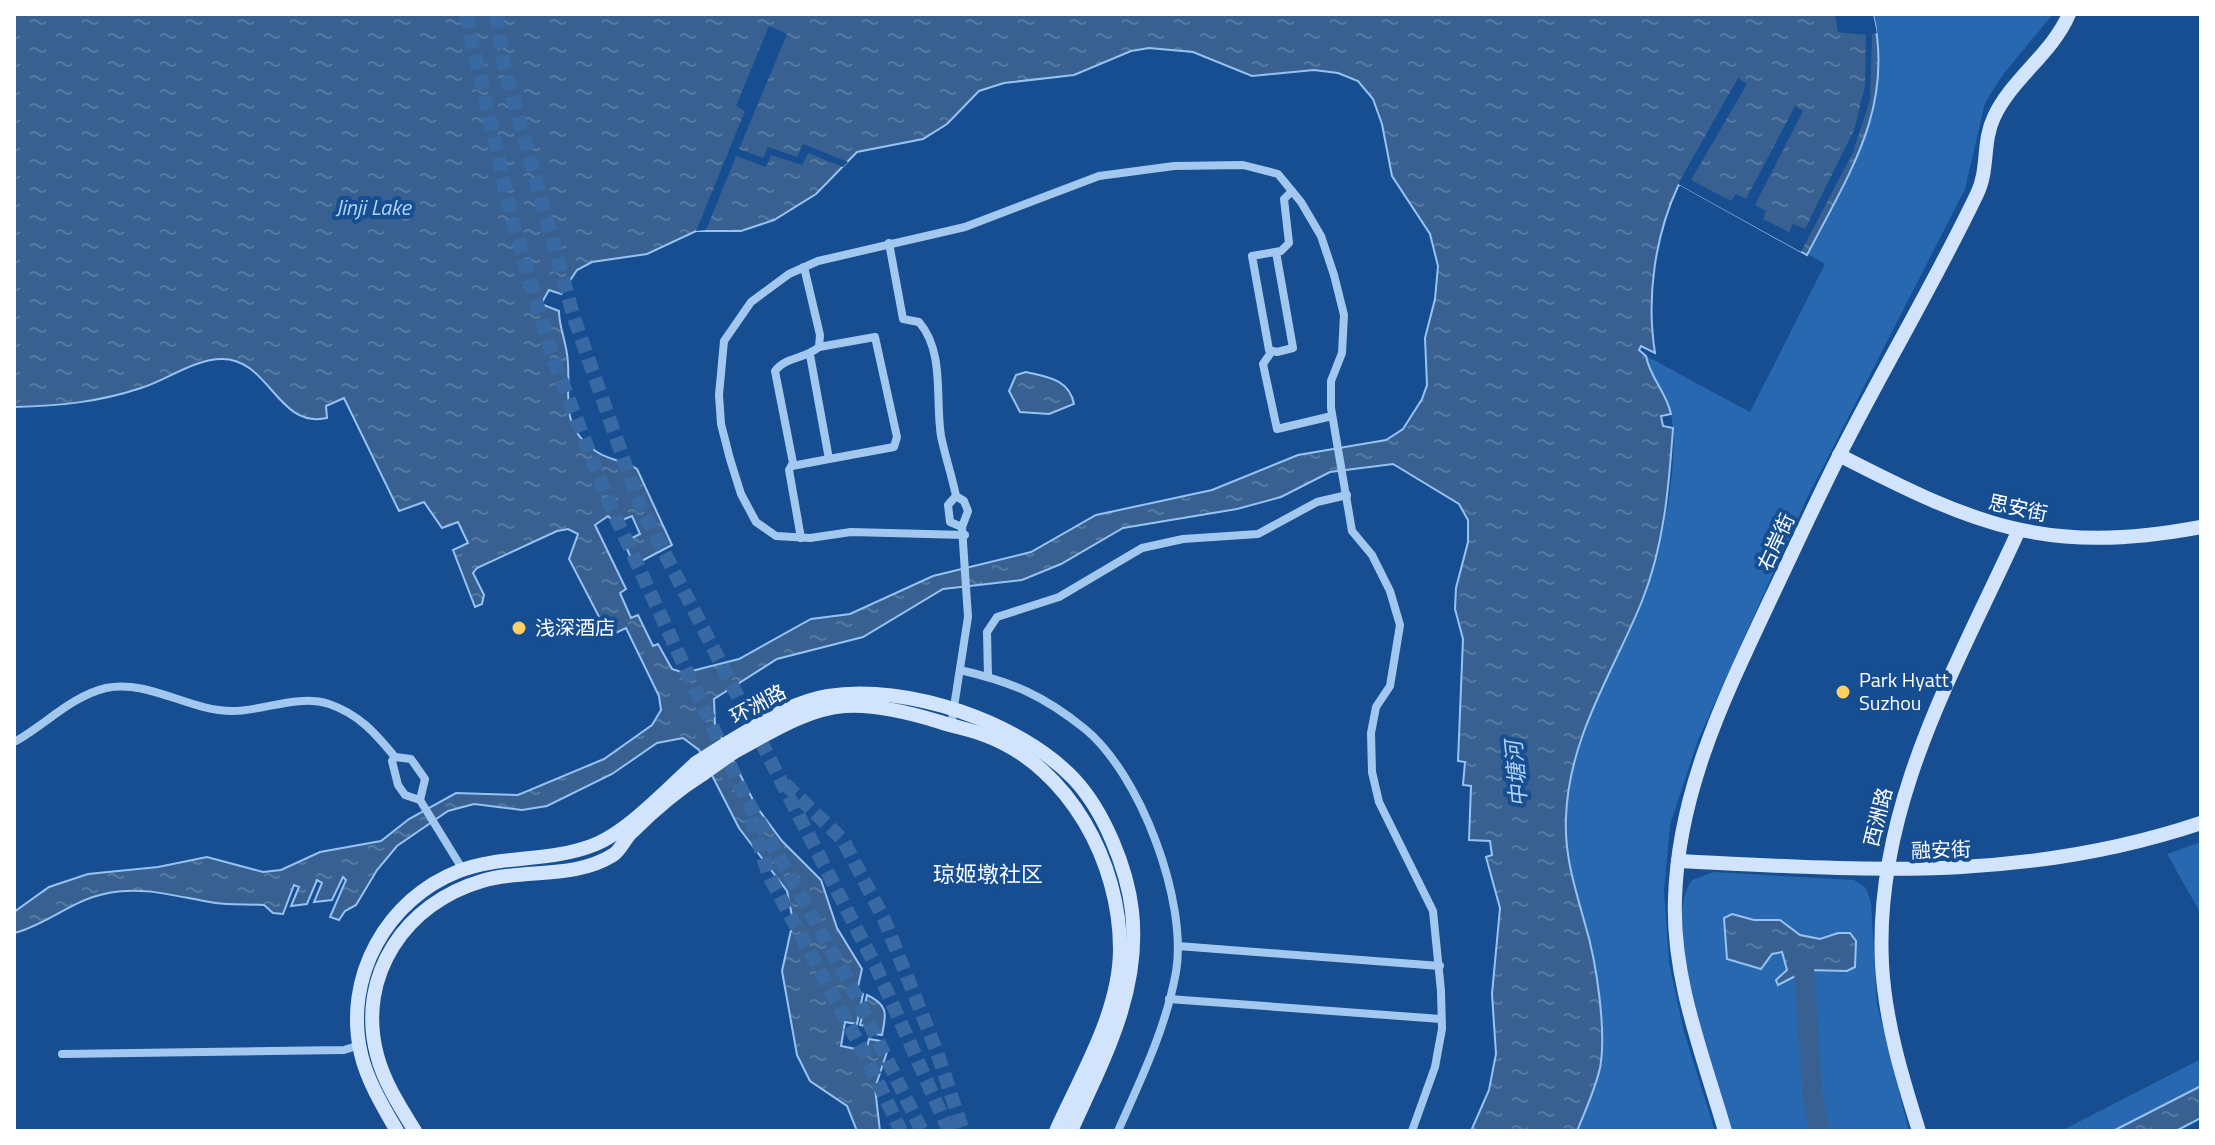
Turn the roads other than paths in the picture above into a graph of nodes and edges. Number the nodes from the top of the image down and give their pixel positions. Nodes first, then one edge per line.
1 (2069, 14) edge
2 (1292, 191) junction
3 (889, 243) junction
4 (1276, 252) junction
5 (804, 267) junction
6 (819, 347) junction
7 (1272, 351) junction
8 (810, 355) junction
9 (1332, 416) junction
10 (1839, 455) junction
11 (829, 459) junction
12 (792, 466) junction
13 (1347, 495) junction
14 (956, 496) junction
15 (2201, 527) edge
16 (964, 531) junction
17 (2018, 532) junction
18 (801, 538) junction
19 (960, 670) junction
20 (988, 676) junction
21 (952, 718) junction
22 (16, 741) edge
23 (395, 757) junction
24 (422, 802) junction
25 (2201, 823) edge
26 (628, 828) junction
27 (1678, 861) junction
28 (463, 870) junction
29 (1886, 872) junction
30 (1178, 946) junction
31 (1440, 966) junction
32 (1169, 999) junction
33 (1441, 1019) junction
34 (360, 1045) junction
35 (62, 1054) dead end
36 (397, 1131) edge
37 (415, 1131) edge
38 (1056, 1131) edge
39 (1071, 1131) edge
40 (1118, 1131) edge
41 (1412, 1131) edge
42 (1725, 1131) edge
43 (1919, 1131) edge

1 - 10 street, 右岸街
2 - 3 street
2 - 4 street
2 - 9 street
3 - 5 street
3 - 14 street
4 - 7 street
4 - 7 street
5 - 6 street
5 - 18 street
6 - 8 street
6 - 11 street
7 - 9 street
8 - 11 street
8 - 12 street
9 - 13 street
10 - 17 street, 思安街
10 - 27 street, 右岸街
11 - 12 street
12 - 18 street
13 - 20 street
13 - 31 street
14 - 16 street
14 - 16 street
15 - 17 street, 思安街
16 - 18 street
16 - 19 street
17 - 29 street, 西洲路
19 - 20 street
19 - 21 street
20 - 30 street
21 - 26 street, 环洲路, bridge
21 - 38 street, 环洲路
21 - 39 street, 环洲路
22 - 23 street
23 - 24 street
23 - 24 street
24 - 28 street
25 - 29 street, 融安街
26 - 28 street, 环洲路
26 - 37 street, 环洲路
27 - 29 street, 融安街
27 - 42 street, 右岸街
28 - 34 street, 环洲路
29 - 43 street, 西洲路
30 - 31 street
30 - 32 street
31 - 33 street
32 - 33 street
32 - 40 street
33 - 41 street
34 - 35 street
34 - 36 street, 环洲路

